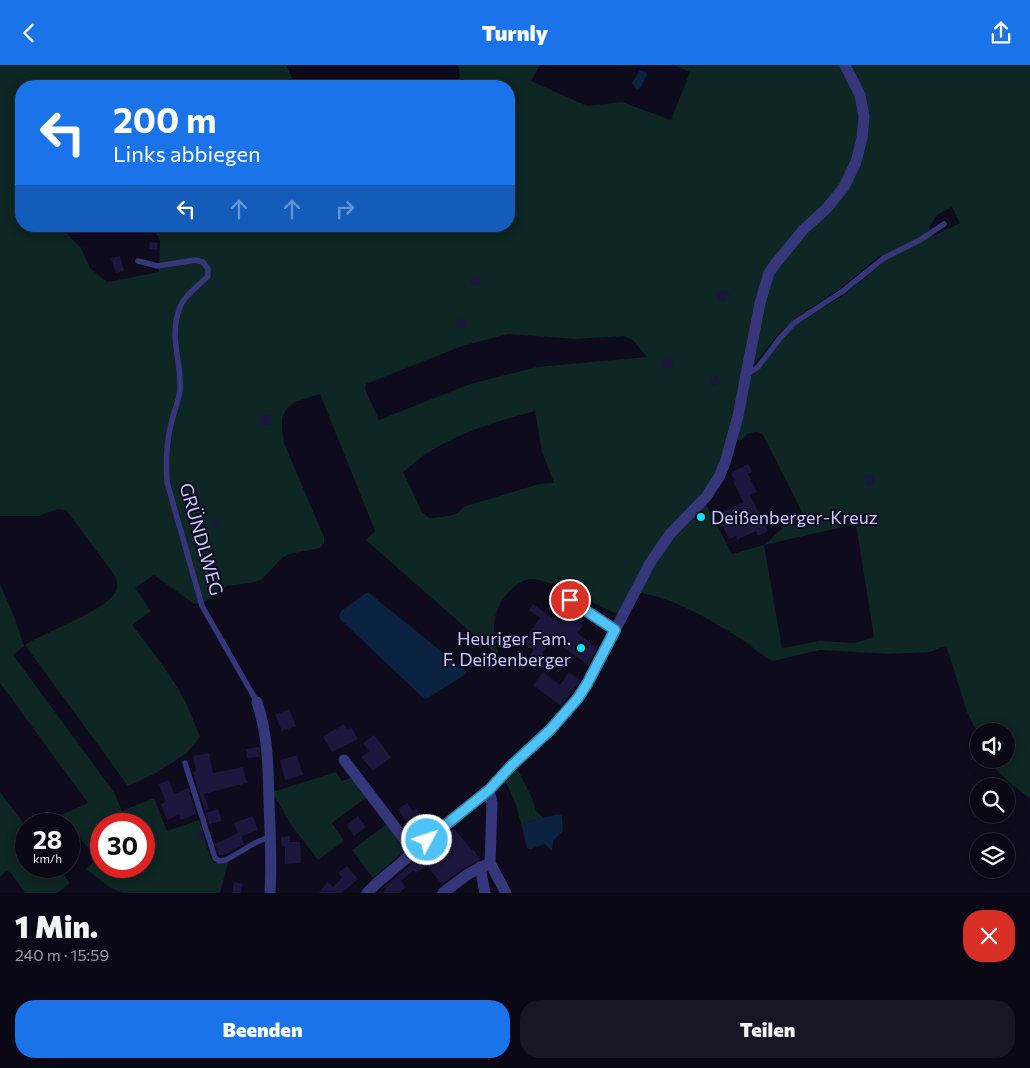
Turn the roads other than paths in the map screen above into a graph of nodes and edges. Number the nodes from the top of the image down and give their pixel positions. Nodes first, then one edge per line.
1 (845, 65) edge
2 (944, 224) dead end
3 (138, 261) dead end
4 (747, 375) junction
5 (570, 600) dead end
6 (615, 630) junction
7 (257, 702) joint
8 (344, 760) dead end
9 (185, 763) dead end
10 (489, 790) junction
11 (270, 836) junction
12 (414, 852) junction
13 (485, 865) junction
14 (270, 893) edge
15 (367, 893) edge
16 (443, 893) edge
17 (485, 893) edge
18 (506, 893) edge

1 - 4 street
2 - 4 lane
3 - 7 lane, GRÜNDLWEG
4 - 6 street
5 - 6 lane
6 - 10 street
7 - 11 street, GRÜNDLWEG
8 - 12 street
9 - 11 lane
10 - 12 street
10 - 13 street
11 - 14 street, GRÜNDLWEG
12 - 15 street
13 - 16 street
13 - 17 street
13 - 18 street

